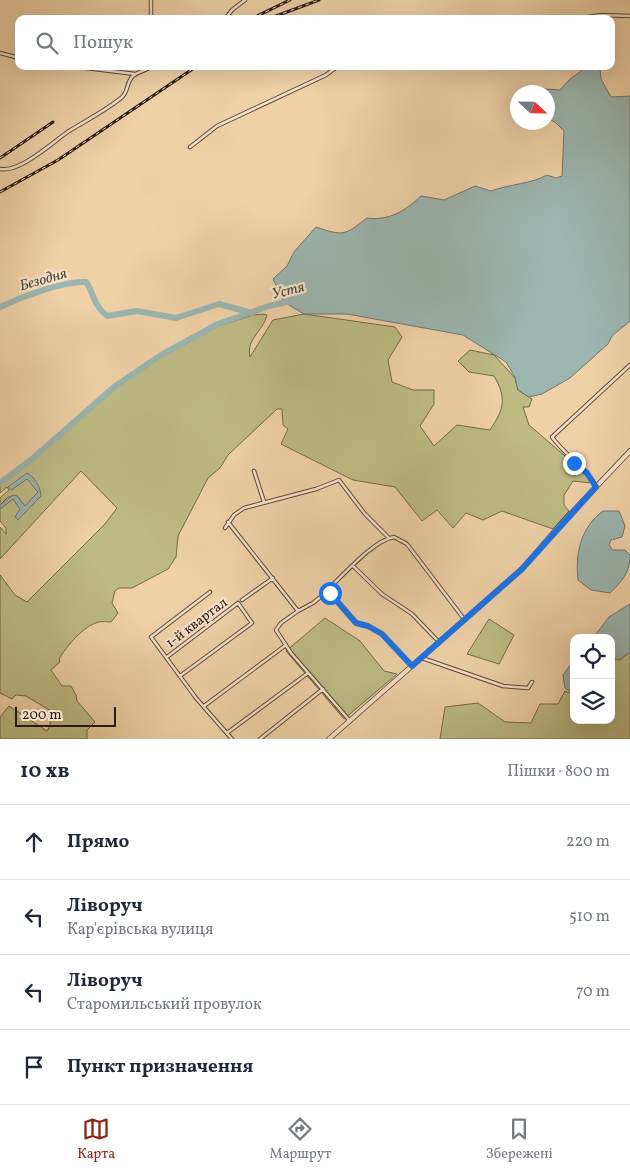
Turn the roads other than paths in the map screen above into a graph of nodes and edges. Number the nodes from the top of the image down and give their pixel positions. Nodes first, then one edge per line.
1 (151, 0) edge
2 (245, 0) edge
3 (151, 15) edge
4 (228, 15) edge
5 (615, 15) edge
6 (630, 16) edge
7 (0, 53) edge
8 (15, 57) edge
9 (102, 70) edge
10 (145, 70) edge
11 (333, 70) edge
12 (135, 74) junction
13 (190, 147) dead end
14 (0, 169) edge
15 (630, 365) edge
16 (630, 452) edge
17 (254, 471) dead end
18 (596, 487) junction
19 (264, 502) junction
20 (228, 522) junction
21 (225, 528) dead end
22 (389, 538) junction
23 (353, 566) junction
24 (273, 578) junction
25 (326, 591) junction
26 (210, 592) dead end
27 (242, 600) dead end
28 (298, 611) junction
29 (464, 620) junction
30 (439, 642) junction
31 (286, 644) junction
32 (166, 657) junction
33 (422, 658) junction
34 (412, 666) junction
35 (308, 672) junction
36 (180, 676) junction
37 (532, 682) dead end
38 (323, 689) junction
39 (204, 706) junction
40 (350, 721) junction
41 (227, 733) junction
42 (232, 739) edge
43 (260, 739) edge
44 (329, 739) edge

1 - 3 street
2 - 4 street
5 - 6 street
7 - 8 street
9 - 12 street
10 - 12 street
11 - 13 street
12 - 14 street
15 - 18 street
16 - 18 street
17 - 19 street
18 - 29 street
19 - 20 street
19 - 22 street
20 - 21 street
20 - 24 street
22 - 23 street
22 - 29 street
23 - 25 street
23 - 30 street
24 - 27 street
24 - 28 street
25 - 28 street
25 - 34 street
26 - 32 street, 1-й квартал
28 - 31 street
29 - 30 street
30 - 33 street
31 - 35 street
31 - 39 street
32 - 36 street
32 - 36 street, 1-й квартал
33 - 34 street
33 - 37 street
34 - 40 street
35 - 38 street
35 - 41 street
36 - 39 street
38 - 40 street
38 - 43 street
39 - 41 street
40 - 44 street
41 - 42 street

